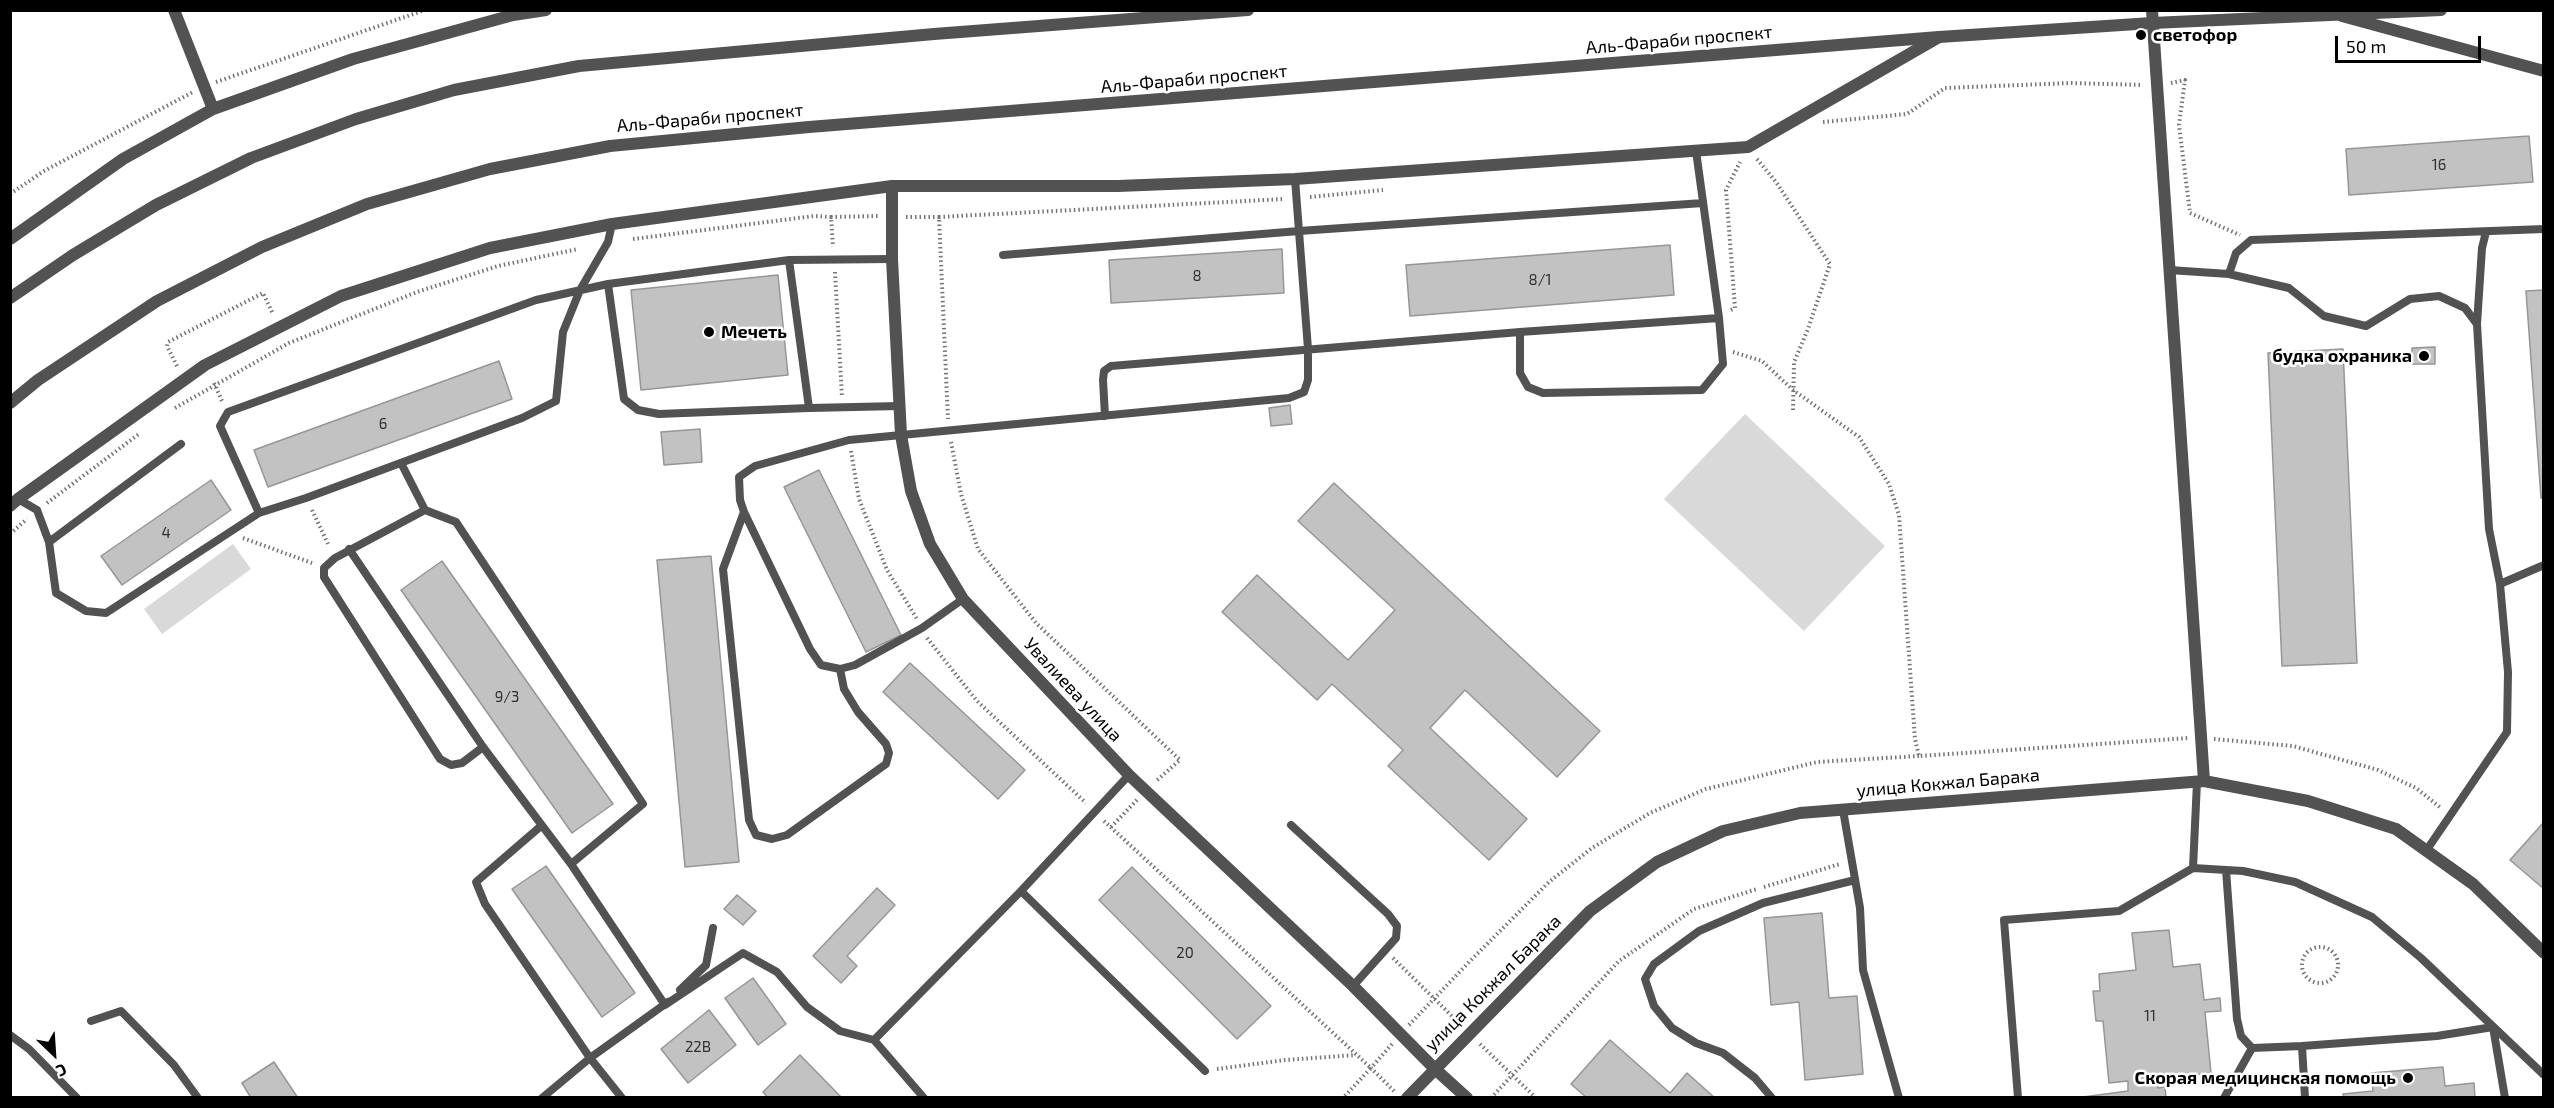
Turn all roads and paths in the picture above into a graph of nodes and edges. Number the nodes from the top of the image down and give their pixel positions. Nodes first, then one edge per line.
1 (174, 10) edge
2 (546, 10) edge
3 (1248, 10) edge
4 (2441, 10) edge
5 (512, 13) edge
6 (2152, 16) edge
7 (2340, 16) junction
8 (1939, 37) junction
9 (2544, 71) edge
10 (2157, 86) junction
11 (213, 110) junction
12 (1818, 123) dead end
13 (1748, 147) junction
14 (1696, 151) junction
15 (1295, 179) junction
16 (892, 186) junction
17 (1703, 203) junction
18 (893, 216) junction
19 (831, 217) dead end
20 (612, 224) junction
21 (2544, 229) edge
22 (1299, 231) junction
23 (2486, 232) junction
24 (10, 239) edge
25 (2251, 240) junction
26 (1003, 255) dead end
27 (892, 259) junction
28 (789, 260) junction
29 (2169, 270) junction
30 (2229, 274) junction
31 (608, 284) junction
32 (580, 290) junction
33 (10, 298) edge
34 (1719, 318) junction
35 (2477, 324) junction
36 (279, 326) junction
37 (1520, 332) junction
38 (1308, 349) junction
39 (1721, 349) junction
40 (205, 365) junction
41 (184, 380) junction
42 (1793, 390) junction
43 (10, 403) edge
44 (900, 406) junction
45 (809, 408) junction
46 (1793, 411) dead end
47 (228, 412) junction
48 (1105, 416) junction
49 (949, 431) junction
50 (901, 435) junction
51 (181, 444) dead end
52 (401, 463) junction
53 (306, 498) junction
54 (14, 503) edge
55 (425, 510) junction
56 (744, 512) junction
57 (259, 513) junction
58 (229, 533) junction
59 (49, 542) junction
60 (349, 549) junction
61 (335, 558) junction
62 (2544, 565) edge
63 (324, 568) junction
64 (2500, 584) junction
65 (963, 599) junction
66 (840, 669) junction
67 (2201, 737) junction
68 (483, 747) junction
69 (1129, 776) junction
70 (2201, 782) junction
71 (1146, 791) junction
72 (1844, 810) junction
73 (2451, 816) junction
74 (1291, 825) dead end
75 (541, 826) junction
76 (1111, 827) dead end
77 (2426, 851) junction
78 (571, 864) junction
79 (2193, 868) junction
80 (2226, 870) junction
81 (1855, 880) junction
82 (1021, 891) junction
83 (713, 928) dead end
84 (2544, 953) edge
85 (2338, 962) joint
86 (1353, 986) junction
87 (665, 1005) junction
88 (91, 1021) dead end
89 (2493, 1027) junction
90 (10, 1035) edge
91 (874, 1040) junction
92 (2302, 1046) junction
93 (2252, 1048) junction
94 (1356, 1055) dead end
95 (590, 1058) junction
96 (1434, 1068) junction
97 (1205, 1071) joint
98 (2544, 1074) edge
99 (77, 1098) edge
100 (198, 1098) edge
101 (542, 1098) edge
102 (622, 1098) edge
103 (924, 1098) edge
104 (1407, 1098) edge
105 (1467, 1098) edge
106 (1772, 1098) edge
107 (1899, 1098) edge
108 (2018, 1098) edge
109 (2224, 1098) edge
110 (2305, 1098) edge
111 (2505, 1098) edge

1 - 11 street
2 - 5 street
3 - 33 street
4 - 7 street, Аль-Фараби проспект
5 - 11 street
6 - 7 street, Аль-Фараби проспект
6 - 8 street, Аль-Фараби проспект
6 - 10 street
7 - 9 street
8 - 13 street
8 - 43 street, Аль-Фараби проспект
10 - 12 path
10 - 25 path
10 - 29 street
11 - 24 street
13 - 14 street
13 - 34 path
13 - 42 path
14 - 15 street
14 - 17 lane
15 - 16 street
15 - 22 lane
16 - 18 street, Увалиева улица
16 - 20 street
17 - 22 lane
17 - 34 lane
18 - 19 path
18 - 27 street, Увалиева улица
18 - 49 path
20 - 32 lane
20 - 36 street
21 - 23 lane
22 - 26 lane
22 - 38 lane
23 - 25 lane
23 - 35 lane
25 - 30 lane
27 - 28 lane
27 - 44 street, Увалиева улица
28 - 31 lane
28 - 45 lane
29 - 30 lane
29 - 67 street
30 - 35 lane
31 - 32 lane
31 - 45 lane
32 - 47 lane
32 - 52 lane
34 - 37 lane
34 - 39 lane
35 - 64 lane
36 - 40 street
36 - 41 path
37 - 38 lane
37 - 39 lane
38 - 48 lane
38 - 48 lane
39 - 42 path
40 - 41 street
40 - 47 path
41 - 54 street
42 - 46 path
42 - 67 path
44 - 45 lane
44 - 50 street, Увалиева улица
47 - 57 lane
48 - 49 lane
49 - 50 lane
49 - 71 path
50 - 56 lane
50 - 65 street, Увалиева улица
51 - 59 lane
52 - 53 lane
52 - 55 lane
53 - 57 lane
53 - 61 path
54 - 59 lane
55 - 60 lane
55 - 78 lane
56 - 66 lane
56 - 66 lane
57 - 58 lane
58 - 59 lane
58 - 63 path
60 - 61 lane
60 - 68 lane
61 - 63 lane
62 - 64 lane
63 - 68 lane
64 - 73 lane
65 - 66 lane
65 - 69 street, Увалиева улица
67 - 70 street
67 - 73 path
68 - 75 lane
69 - 71 street, Увалиева улица
69 - 82 lane
70 - 72 street, улица Кокжал Барака
70 - 77 street, улица Кокжал Барака
70 - 79 lane
71 - 76 path
71 - 86 street, Увалиева улица
72 - 81 lane
72 - 96 street, улица Кокжал Барака
73 - 77 lane
74 - 86 lane
75 - 78 lane
75 - 95 lane
77 - 84 street, улица Кокжал Барака
78 - 87 lane
79 - 80 lane
79 - 108 lane
80 - 89 lane
80 - 93 lane
81 - 106 lane
81 - 107 lane
82 - 91 lane
82 - 97 lane
83 - 87 lane
85 - 85 path
86 - 96 street, Увалиева улица
87 - 91 lane
87 - 95 lane
88 - 100 lane
89 - 92 lane
89 - 98 lane
89 - 111 lane
90 - 99 lane
91 - 103 lane
92 - 93 lane
92 - 110 lane
93 - 109 lane
94 - 97 path
95 - 101 lane
95 - 102 lane
96 - 104 street, улица Кокжал Барака
96 - 105 street, Увалиева улица

